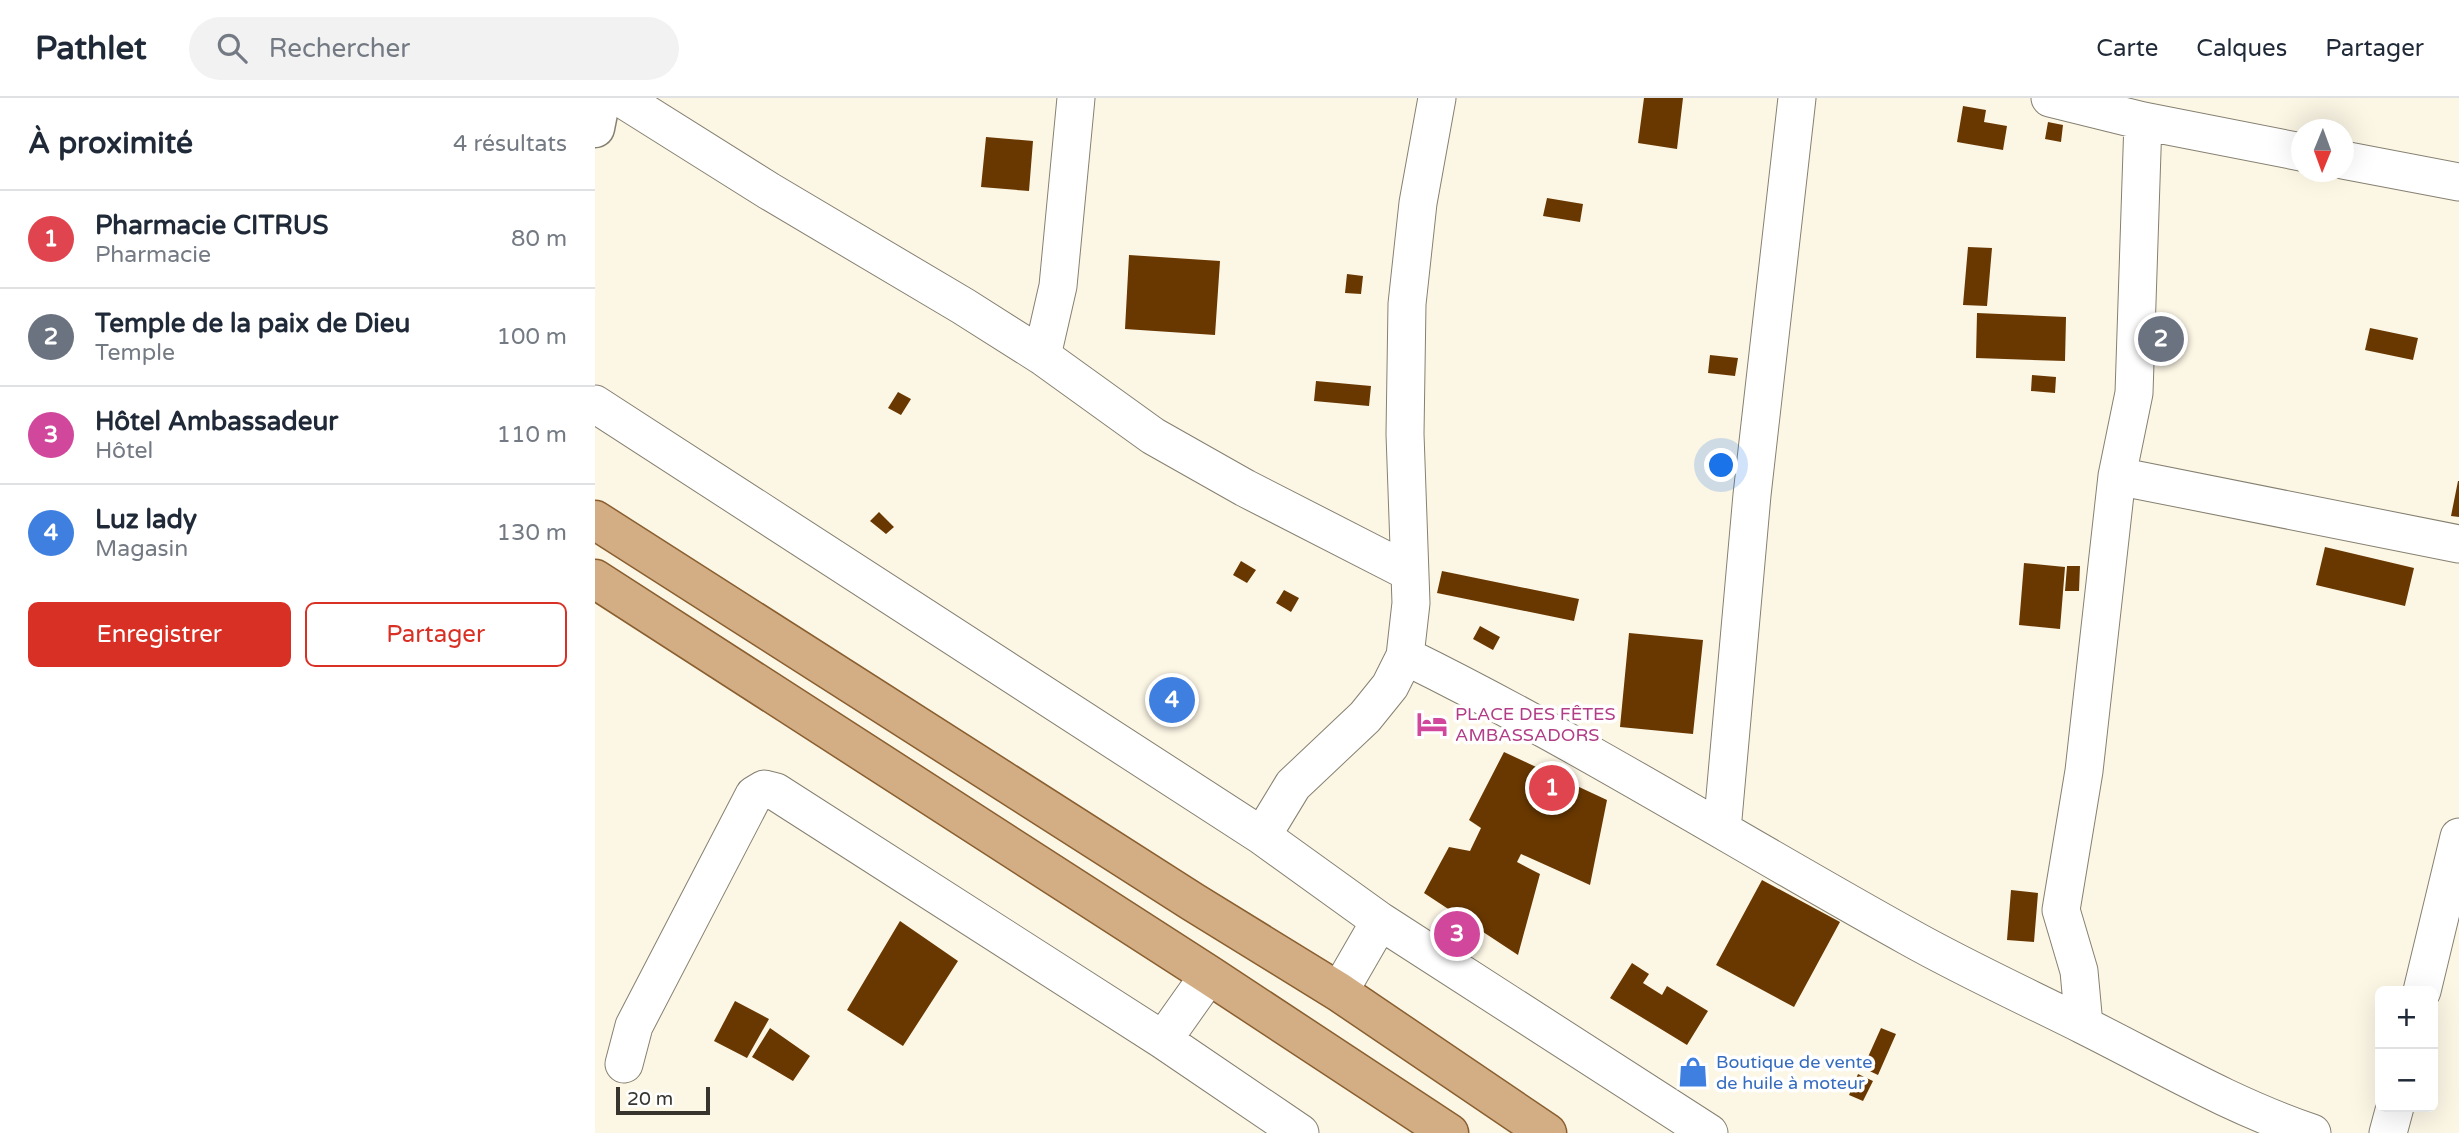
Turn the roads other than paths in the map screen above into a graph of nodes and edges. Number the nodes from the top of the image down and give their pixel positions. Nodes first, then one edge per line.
1 (601, 98) edge
2 (621, 98) edge
3 (1076, 98) edge
4 (1437, 98) edge
5 (1797, 98) edge
6 (2050, 98) edge
7 (2143, 121) junction
8 (595, 128) edge
9 (2291, 150) edge
10 (2354, 162) edge
11 (2459, 182) edge
12 (1042, 356) junction
13 (595, 404) edge
14 (2117, 476) junction
15 (595, 520) edge
16 (2459, 544) edge
17 (1409, 572) junction
18 (595, 579) edge
19 (1405, 656) junction
20 (1722, 830) junction
21 (1262, 836) junction
22 (2459, 836) edge
23 (1380, 921) junction
24 (1209, 975) junction
25 (2423, 986) edge
26 (1339, 992) junction
27 (2084, 1026) junction
28 (1163, 1040) junction
29 (624, 1064) dead end
30 (2394, 1112) edge
31 (1300, 1133) edge
32 (1449, 1133) edge
33 (1548, 1133) edge
34 (1709, 1133) edge
35 (2312, 1133) edge
36 (2388, 1133) edge

1 - 8 street
2 - 12 street
3 - 12 street
4 - 17 street
5 - 20 street
6 - 7 street
7 - 9 street
7 - 14 street
10 - 11 street
12 - 17 street
13 - 21 street
14 - 16 street
14 - 27 street
15 - 26 main road
17 - 19 street
18 - 24 main road
19 - 20 street
19 - 21 street
20 - 27 street
21 - 23 street
22 - 25 street
23 - 26 street
23 - 34 street
24 - 28 street
24 - 32 main road
26 - 33 main road
27 - 35 street
28 - 29 street
28 - 31 street
30 - 36 street

